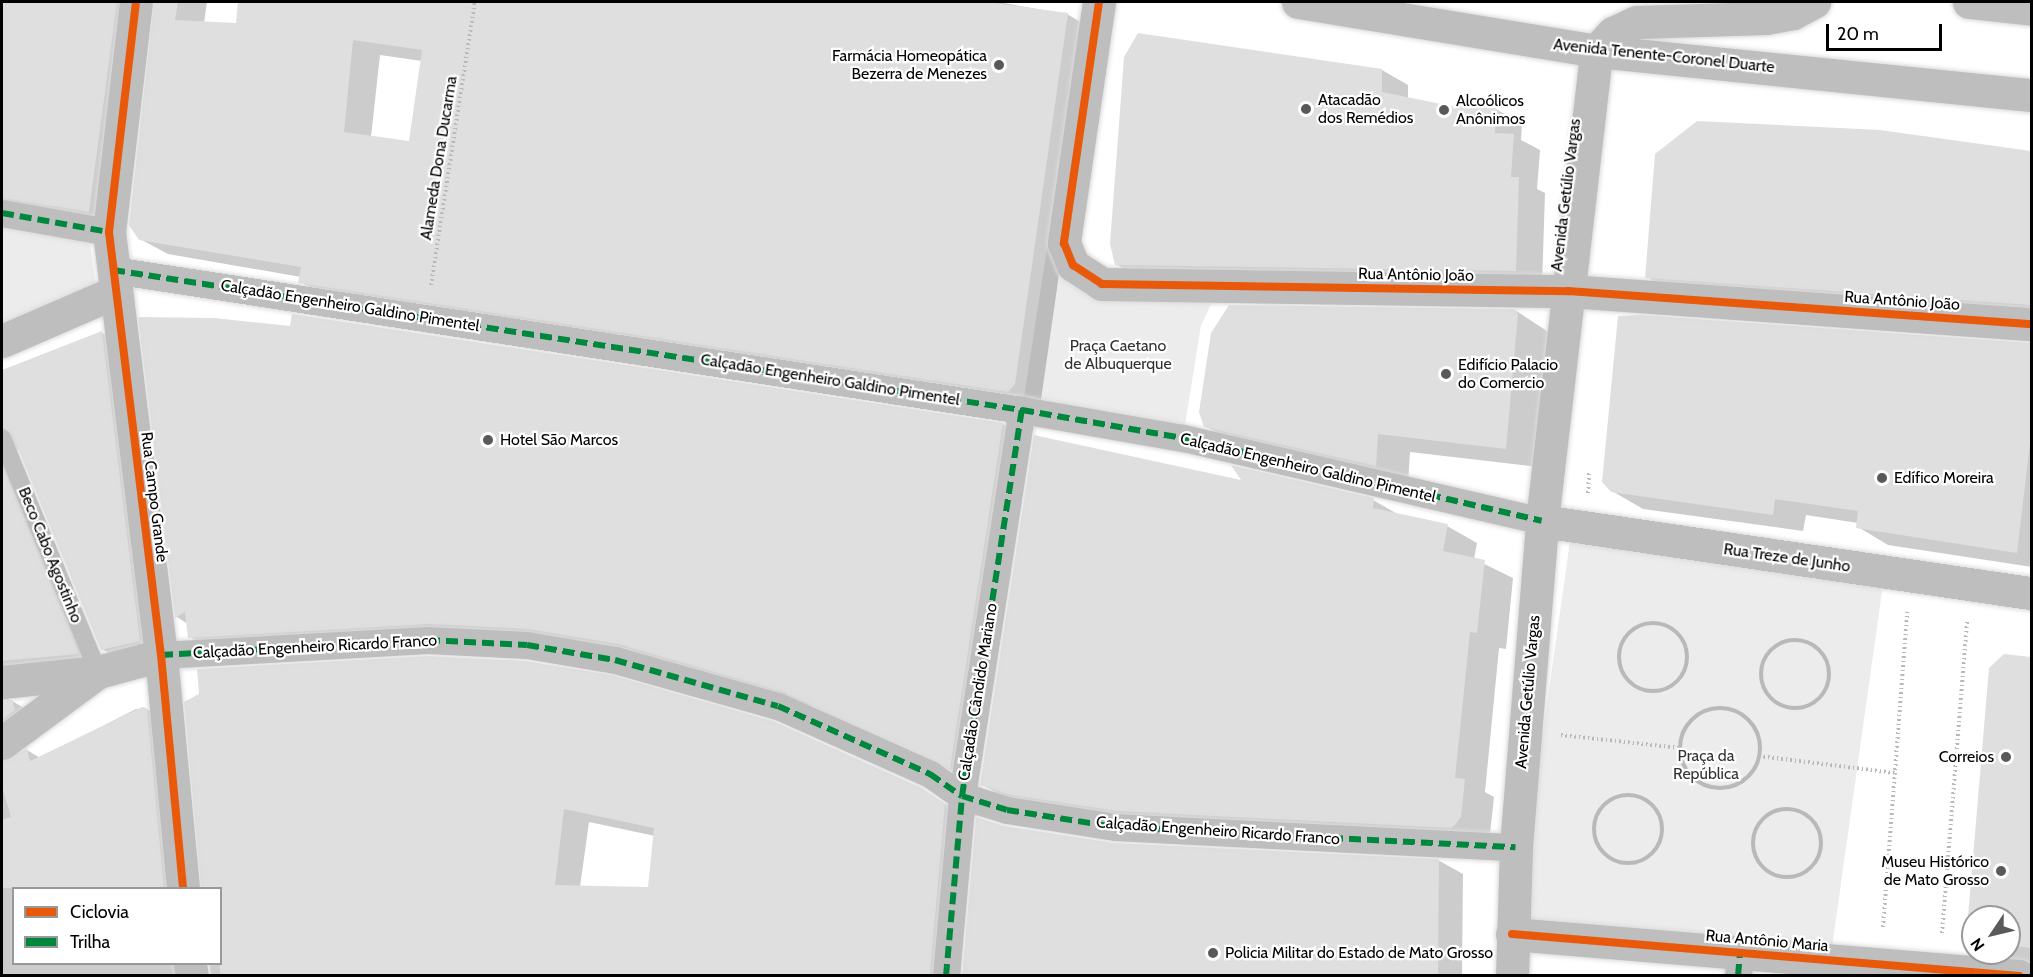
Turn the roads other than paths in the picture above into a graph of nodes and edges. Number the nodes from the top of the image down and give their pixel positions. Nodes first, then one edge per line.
1 (136, 2) edge
2 (1099, 2) edge
3 (1298, 2) edge
4 (1814, 2) edge
5 (1970, 2) edge
6 (2031, 9) edge
7 (1596, 51) junction
8 (2031, 95) edge
9 (2, 213) edge
10 (109, 232) junction
11 (113, 282) junction
12 (1568, 291) junction
13 (2031, 324) edge
14 (2, 341) edge
15 (1022, 410) junction
16 (2, 438) edge
17 (1542, 521) junction
18 (2031, 593) edge
19 (161, 655) junction
20 (98, 672) junction
21 (2, 682) edge
22 (2, 743) edge
23 (962, 796) junction
24 (1516, 847) junction
25 (183, 887) edge
26 (1512, 934) junction
27 (1741, 968) edge
28 (946, 975) edge
29 (1512, 975) edge
30 (2019, 975) edge

1 - 10 street, Rua Campo Grande
2 - 12 street, Rua Antônio João
3 - 7 street, Avenida Tenente-Coronel Duarte
4 - 7 street
5 - 6 street
7 - 8 street, Avenida Tenente-Coronel Duarte
7 - 12 street, Avenida Getúlio Vargas
9 - 10 street
10 - 11 street, Rua Campo Grande
11 - 14 street
11 - 15 street, Calçadão Engenheiro Galdino Pimentel
11 - 19 street, Rua Campo Grande
12 - 13 street, Rua Antônio João
12 - 17 street, Avenida Getúlio Vargas
15 - 17 street, Calçadão Engenheiro Galdino Pimentel
15 - 23 street, Calçadão Cândido Mariano
16 - 20 lane, Beco Cabo Agostinho
17 - 18 street, Rua Treze de Junho
17 - 24 street, Avenida Getúlio Vargas
19 - 20 street
19 - 23 street, Calçadão Engenheiro Ricardo Franco
19 - 25 street, Rua Campo Grande
20 - 21 street
20 - 22 street
23 - 24 street, Calçadão Engenheiro Ricardo Franco
23 - 28 street, Calçadão Cândido Mariano
24 - 26 street, Avenida Getúlio Vargas
26 - 27 street, Rua Antônio Maria
26 - 29 street, Avenida Getúlio Vargas
27 - 30 street, Rua Antônio Maria

